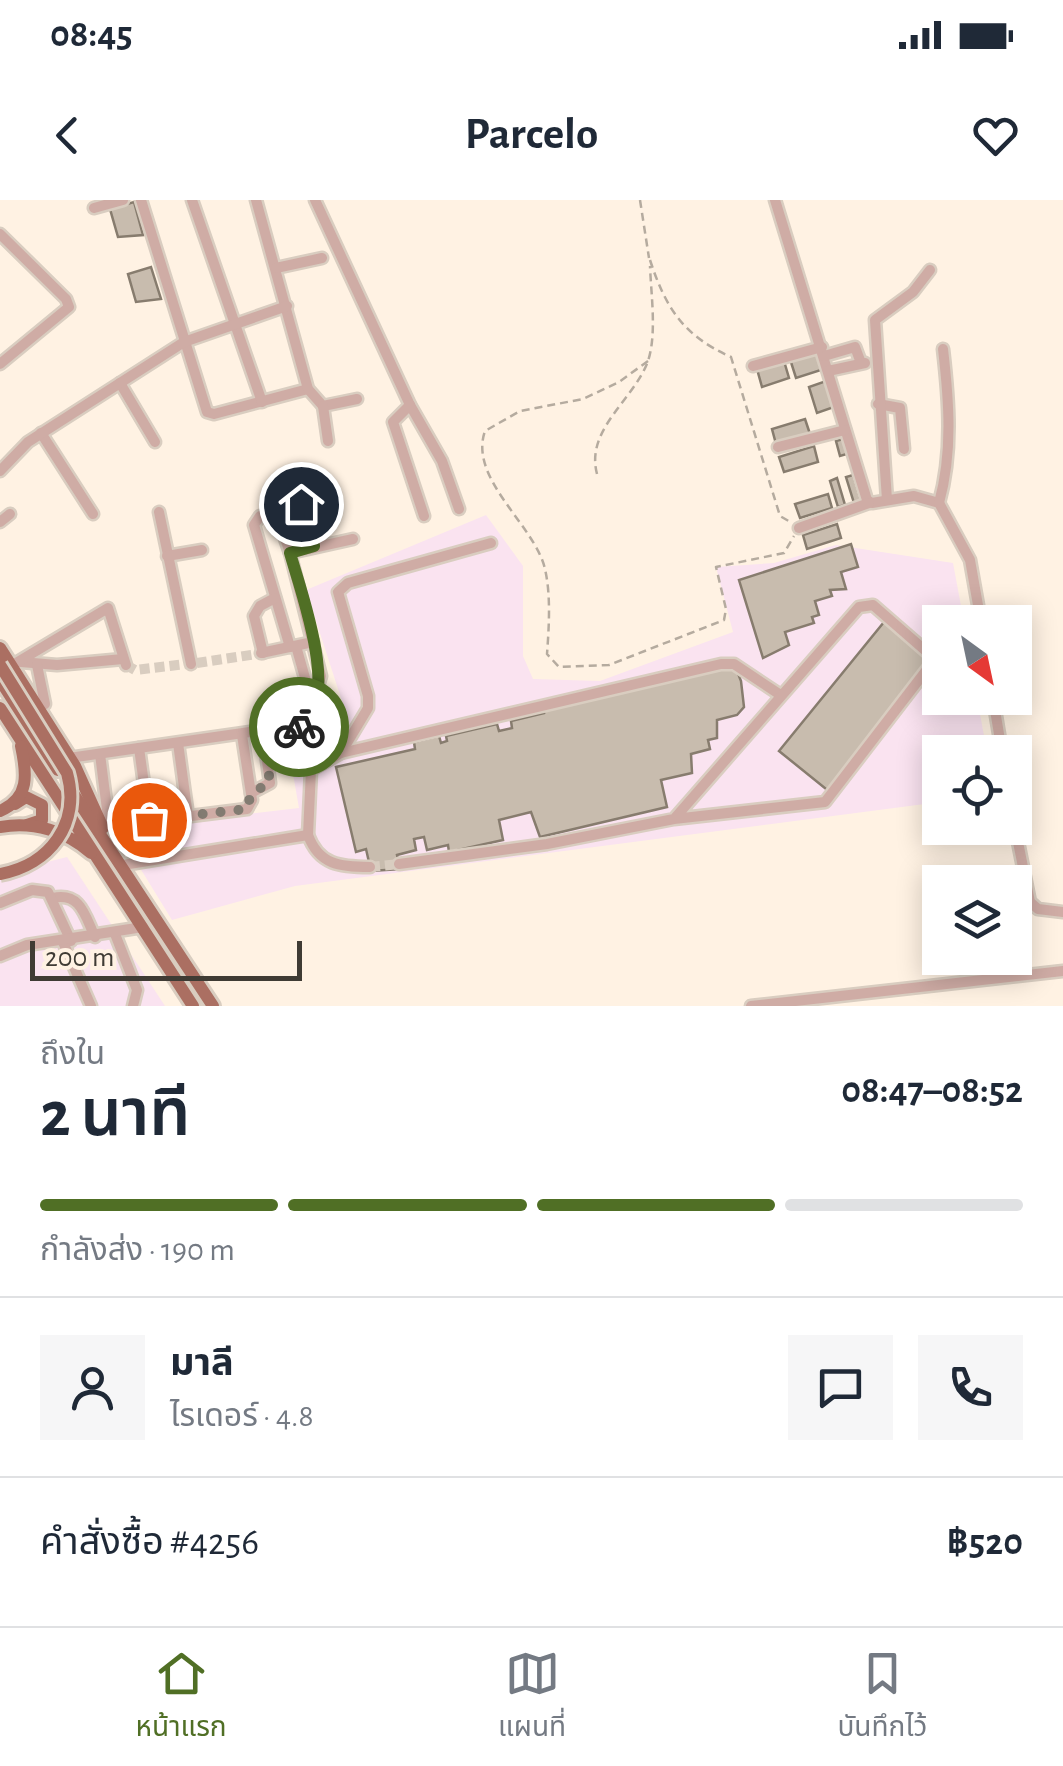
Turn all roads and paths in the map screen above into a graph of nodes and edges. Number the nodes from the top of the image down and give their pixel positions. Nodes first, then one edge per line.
1 (123, 200) edge
2 (141, 200) edge
3 (192, 200) edge
4 (256, 200) edge
5 (315, 200) edge
6 (640, 200) edge
7 (775, 200) edge
8 (94, 208) dead end
9 (0, 234) edge
10 (322, 258) dead end
11 (650, 260) junction
12 (276, 268) junction
13 (930, 270) dead end
14 (287, 306) junction
15 (236, 323) junction
16 (184, 342) junction
17 (943, 349) dead end
18 (823, 352) junction
19 (648, 361) junction
20 (860, 363) junction
21 (876, 363) junction
22 (0, 364) edge
23 (753, 366) dead end
24 (828, 370) junction
25 (120, 383) junction
26 (308, 389) junction
27 (357, 399) dead end
28 (262, 402) junction
29 (878, 404) junction
30 (410, 405) junction
31 (322, 406) junction
32 (845, 430) junction
33 (40, 434) junction
34 (328, 441) dead end
35 (155, 442) dead end
36 (778, 447) dead end
37 (904, 449) dead end
38 (0, 471) edge
39 (597, 474) dead end
40 (887, 500) junction
41 (869, 503) junction
42 (938, 503) junction
43 (459, 509) dead end
44 (159, 512) dead end
45 (276, 512) junction
46 (10, 514) dead end
47 (93, 514) dead end
48 (424, 516) dead end
49 (0, 522) edge
50 (799, 528) junction
51 (354, 539) dead end
52 (491, 543) dead end
53 (314, 546) junction
54 (202, 550) dead end
55 (290, 553) junction
56 (167, 556) junction
57 (275, 598) junction
58 (978, 605) edge
59 (314, 642) junction
60 (293, 647) junction
61 (0, 648) edge
62 (10, 664) edge
63 (191, 664) dead end
64 (38, 665) junction
65 (0, 680) edge
66 (779, 694) junction
67 (45, 704) dead end
68 (313, 706) junction
69 (0, 708) edge
70 (263, 732) junction
71 (242, 735) junction
72 (19, 736) junction
73 (178, 743) junction
74 (139, 748) junction
75 (340, 753) junction
76 (100, 754) junction
77 (70, 758) junction
78 (251, 793) junction
79 (6, 808) edge
80 (188, 816) junction
81 (674, 819) junction
82 (149, 820) junction
83 (28, 825) junction
84 (106, 826) junction
85 (0, 827) edge
86 (308, 834) junction
87 (1019, 845) edge
88 (101, 862) junction
89 (399, 864) tunnel mouth
90 (122, 866) junction
91 (370, 867) tunnel mouth
92 (0, 874) edge
93 (135, 888) junction
94 (53, 898) junction
95 (0, 903) edge
96 (1063, 912) edge
97 (143, 926) junction
98 (114, 934) junction
99 (95, 937) junction
100 (67, 941) junction
101 (0, 956) edge
102 (1063, 970) edge
103 (91, 1006) edge
104 (133, 1006) edge
105 (193, 1006) edge
106 (213, 1006) edge
107 (751, 1006) edge

1 - 8 street
2 - 16 street
3 - 15 street
4 - 12 street
5 - 30 street
6 - 11 path
7 - 18 street
9 - 22 street
10 - 12 street
11 - 19 path
11 - 50 path
12 - 14 street
13 - 21 street
14 - 15 street
14 - 26 street
15 - 16 street
15 - 28 street
16 - 25 street
16 - 28 street
17 - 42 street
18 - 20 street
18 - 23 street
18 - 24 street
19 - 39 path
19 - 50 path
20 - 21 street
20 - 24 street
21 - 29 street
24 - 32 street
25 - 33 street
25 - 35 street
26 - 28 street
26 - 31 street
27 - 31 street
29 - 37 street
29 - 40 street
30 - 43 street
30 - 48 street
31 - 34 street
32 - 36 street
32 - 41 street
33 - 38 street
33 - 47 street
40 - 41 street
40 - 42 street
41 - 50 street
42 - 58 street
44 - 56 street
45 - 53 street
45 - 55 street
45 - 57 street
46 - 49 street
51 - 53 street
52 - 75 street
53 - 55 street
54 - 56 street
55 - 59 street
56 - 63 street
57 - 60 street
57 - 60 street
59 - 60 street
59 - 68 street
60 - 68 street
61 - 62 main road
62 - 64 street
62 - 64 street
62 - 77 main road
62 - 92 main road, bridge
64 - 67 street
65 - 93 main road
66 - 75 street
66 - 81 street
66 - 81 street
68 - 70 street
69 - 72 main road
70 - 71 street
70 - 78 street
71 - 73 street
71 - 78 street
72 - 79 main road
72 - 88 main road
73 - 74 street
73 - 80 street
74 - 76 street
74 - 82 street
75 - 86 street
76 - 77 street
76 - 84 street
77 - 84 main road
78 - 80 street
79 - 83 main road
80 - 82 street
81 - 89 street
82 - 84 street
83 - 85 main road
83 - 88 main road
84 - 90 main road
86 - 90 street
86 - 91 street
87 - 96 street
88 - 97 main road
90 - 93 main road
93 - 106 main road
94 - 95 street
94 - 99 street
94 - 100 street
97 - 98 street
97 - 105 main road
98 - 99 street
98 - 104 street
99 - 100 street
100 - 101 street
100 - 103 street
102 - 107 street

